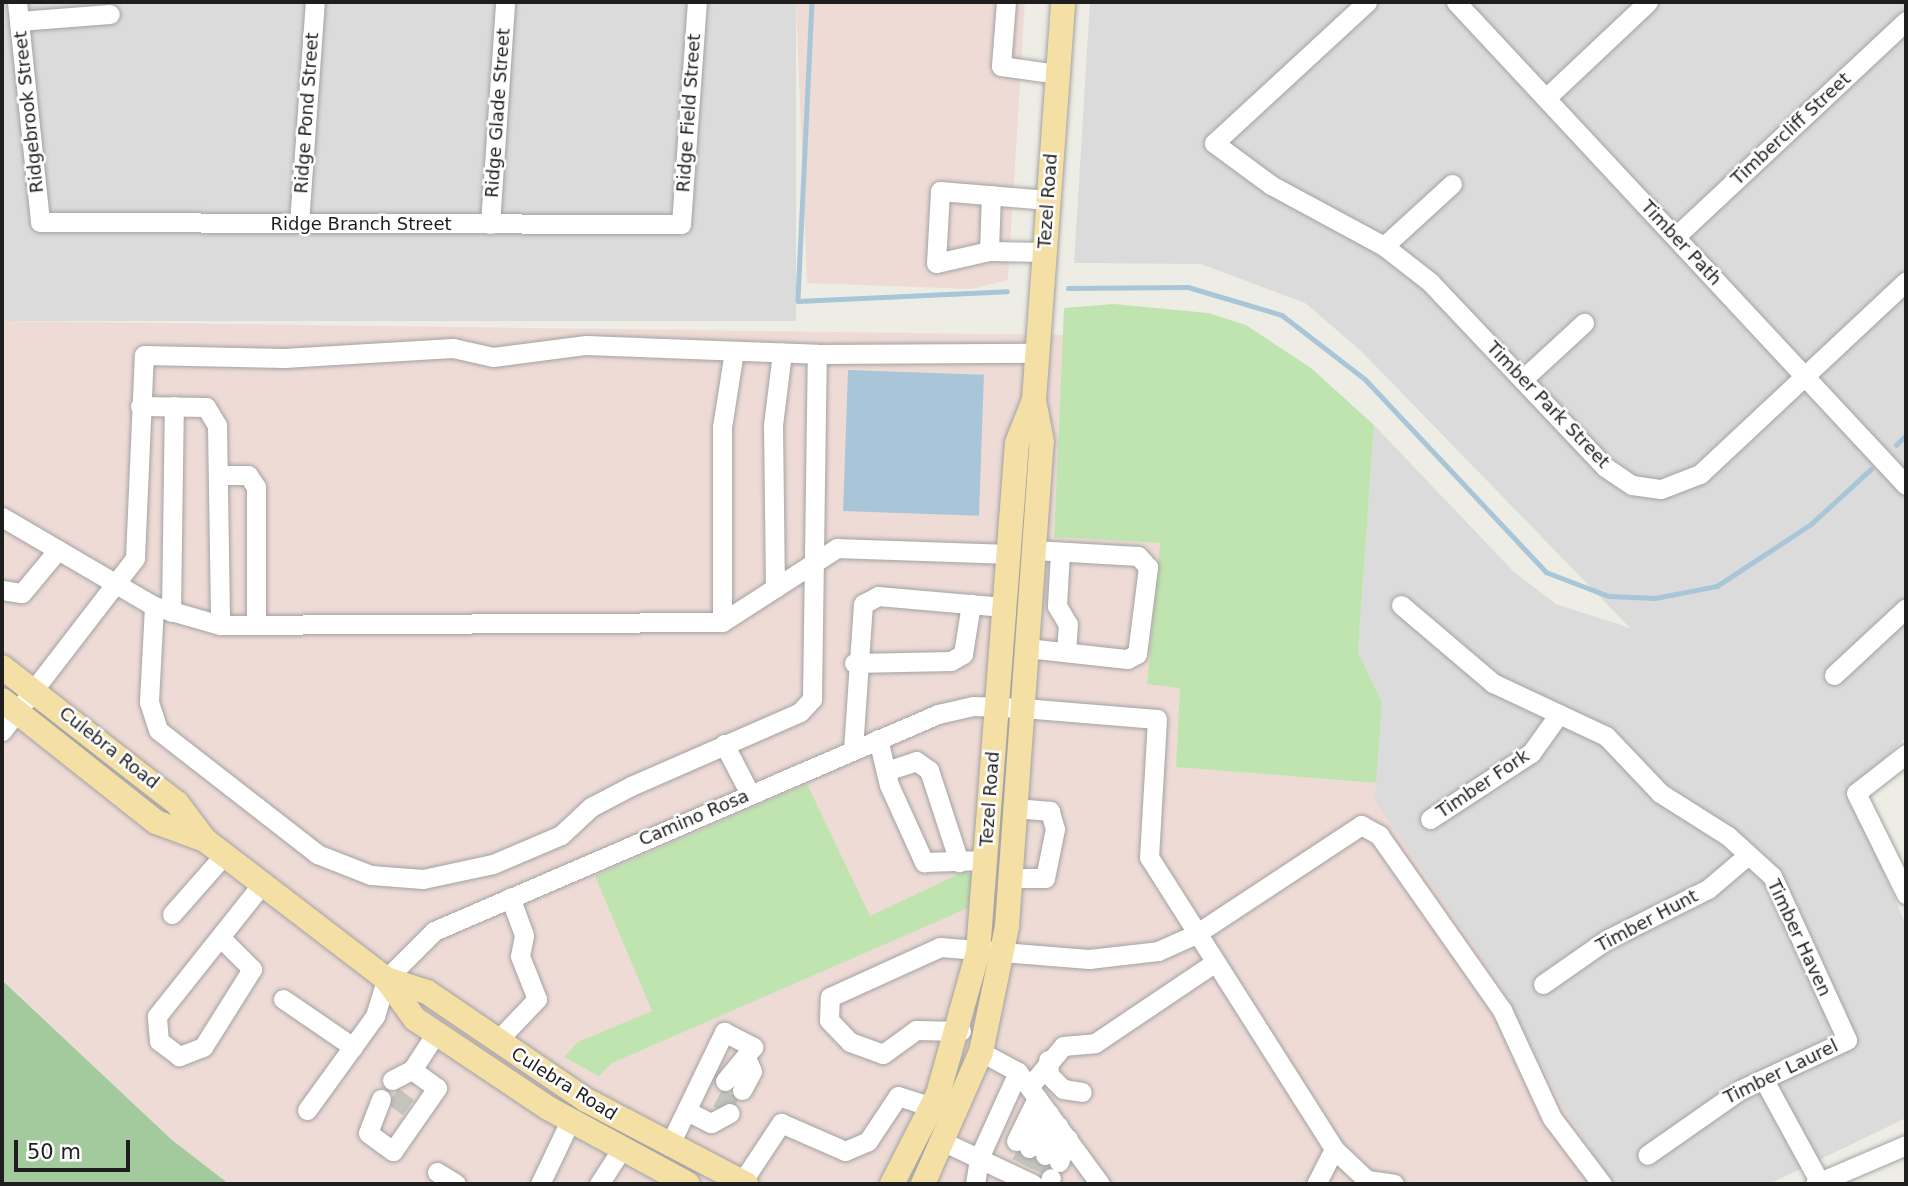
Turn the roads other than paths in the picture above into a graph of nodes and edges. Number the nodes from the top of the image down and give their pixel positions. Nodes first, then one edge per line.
1 (315, 2) edge
2 (505, 2) edge
3 (697, 2) edge
4 (1006, 2) edge
5 (1063, 2) edge
6 (1367, 2) edge
7 (1456, 2) edge
8 (1648, 2) edge
9 (18, 12) edge
10 (110, 14) dead end
11 (1906, 21) edge
12 (1058, 74) junction
13 (1546, 98) junction
14 (1452, 184) dead end
15 (991, 195) junction
16 (1048, 200) junction
17 (40, 222) joint
18 (299, 223) junction
19 (490, 224) junction
20 (681, 224) joint
21 (1675, 236) junction
22 (1384, 246) junction
23 (989, 251) junction
24 (1045, 252) junction
25 (1906, 281) edge
26 (1584, 323) dead end
27 (734, 351) junction
28 (782, 353) junction
29 (1037, 353) junction
30 (817, 355) junction
31 (1805, 376) junction
32 (1523, 379) junction
33 (1034, 400) junction
34 (140, 406) junction
35 (174, 406) junction
36 (219, 475) junction
37 (1906, 485) edge
38 (2, 517) edge
39 (1034, 550) junction
40 (57, 551) junction
41 (1060, 552) junction
42 (1007, 554) junction
43 (813, 560) junction
44 (119, 584) junction
45 (775, 588) junction
46 (2, 590) edge
47 (971, 604) junction
48 (1401, 605) dead end
49 (1004, 607) junction
50 (1906, 608) edge
51 (163, 609) junction
52 (722, 622) junction
53 (220, 625) junction
54 (256, 625) junction
55 (1027, 648) junction
56 (1066, 652) junction
57 (855, 663) junction
58 (2, 667) edge
59 (1834, 675) dead end
60 (34, 690) junction
61 (10, 706) edge
62 (997, 706) junction
63 (1023, 708) junction
64 (1559, 714) junction
65 (2, 731) edge
66 (878, 739) junction
67 (724, 744) junction
68 (853, 750) junction
69 (1906, 754) edge
70 (886, 771) junction
71 (750, 794) junction
72 (1015, 808) junction
73 (1430, 820) dead end
74 (214, 847) junction
75 (1748, 855) junction
76 (986, 860) junction
77 (959, 862) junction
78 (1010, 878) junction
79 (262, 884) junction
80 (1906, 894) edge
81 (510, 897) junction
82 (172, 914) dead end
83 (1196, 934) junction
84 (220, 938) junction
85 (978, 952) junction
86 (1003, 954) junction
87 (1214, 963) junction
88 (386, 979) junction
89 (1543, 984) dead end
90 (283, 999) dead end
91 (961, 1031) junction
92 (436, 1033) junction
93 (1847, 1040) joint
94 (496, 1041) junction
95 (353, 1047) junction
96 (981, 1052) junction
97 (1048, 1060) junction
98 (1764, 1080) junction
99 (734, 1086) tunnel mouth
100 (1082, 1092) dead end
101 (1043, 1106) junction
102 (932, 1107) junction
103 (307, 1110) dead end
104 (687, 1111) junction
105 (721, 1112) dead end
106 (382, 1113) dead end
107 (570, 1121) junction
108 (944, 1142) junction
109 (1906, 1145) edge
110 (669, 1146) junction
111 (1334, 1149) junction
112 (621, 1150) junction
113 (1647, 1155) dead end
114 (979, 1158) junction
115 (1087, 1164) junction
116 (1031, 1167) edge
117 (437, 1172) dead end
118 (1366, 1182) edge
119 (744, 1183) edge
120 (1817, 1183) edge
121 (456, 1184) edge
122 (540, 1184) edge
123 (600, 1184) edge
124 (688, 1184) edge
125 (892, 1184) edge
126 (923, 1184) edge
127 (975, 1184) edge
128 (1077, 1184) edge
129 (1100, 1184) edge
130 (1316, 1184) edge
131 (1394, 1184) edge
132 (1602, 1184) edge

1 - 18 street, Ridge Pond Street
2 - 19 street, Ridge Glade Street
3 - 20 street, Ridge Field Street
4 - 12 street
5 - 12 main road, Tezel Road
6 - 22 street, Timber Park Street
7 - 13 street, Timber Path
8 - 13 street
9 - 10 street
9 - 17 street, Ridgebrook Street
11 - 21 street, Timbercliff Street
12 - 16 main road, Tezel Road
13 - 21 street, Timber Path
14 - 22 street
15 - 16 street
15 - 23 street
15 - 23 street
16 - 24 main road, Tezel Road
17 - 18 street, Ridge Branch Street
18 - 19 street, Ridge Branch Street
19 - 20 street, Ridge Branch Street
21 - 31 street, Timber Path
22 - 32 street, Timber Park Street
23 - 24 street
24 - 29 main road, Tezel Road
25 - 31 street, Timber Park Street
26 - 32 street
27 - 28 street
27 - 34 street
27 - 52 street
28 - 30 street
28 - 45 street
29 - 30 street
29 - 33 main road, Tezel Road
30 - 43 street
31 - 32 street, Timber Park Street
31 - 37 street, Timber Path
33 - 39 main road, Tezel Road
33 - 42 main road, Tezel Road
34 - 35 street
34 - 44 street
35 - 36 street
35 - 51 street
36 - 53 street
36 - 54 street
38 - 40 street
39 - 41 street
39 - 55 main road, Tezel Road
40 - 44 street
40 - 46 street
41 - 56 street
41 - 56 street
42 - 43 street
42 - 49 main road, Tezel Road
43 - 45 street
43 - 67 street
44 - 51 street
44 - 60 street
45 - 52 street
47 - 49 street
47 - 57 street
47 - 57 street
48 - 64 street, Timber Haven
49 - 62 main road, Tezel Road
50 - 59 street
51 - 53 street
51 - 67 street
52 - 54 street
53 - 54 street
55 - 56 street
55 - 63 main road, Tezel Road
57 - 68 street
58 - 60 main road, Culebra Road
60 - 61 street
60 - 74 main road, Culebra Road
61 - 65 street
61 - 74 main road, Culebra Road
62 - 63 street, Camino Rosa
62 - 66 street, Camino Rosa
62 - 76 main road, Tezel Road
63 - 72 main road, Tezel Road
63 - 83 street, Camino Rosa
64 - 73 street, Timber Fork
64 - 75 street, Timber Haven
66 - 68 street, Camino Rosa
66 - 70 street
67 - 71 street
68 - 71 street, Camino Rosa
69 - 80 street
70 - 77 street
70 - 77 street
71 - 81 street, Camino Rosa
72 - 78 main road, Tezel Road
72 - 78 street
74 - 79 main road, Culebra Road
74 - 82 street
75 - 89 street, Timber Hunt
75 - 93 street, Timber Haven
76 - 77 street
76 - 85 main road, Tezel Road
78 - 86 main road, Tezel Road
79 - 84 street
79 - 88 main road, Culebra Road
81 - 88 street, Camino Rosa
81 - 94 street
83 - 86 street
83 - 87 street
83 - 132 street
84 - 84 street
85 - 86 street
85 - 91 main road, Tezel Road
85 - 91 street
86 - 96 main road, Tezel Road
87 - 97 street
87 - 111 street
88 - 92 main road, Culebra Road
88 - 94 main road, Culebra Road
88 - 95 street
90 - 95 street
91 - 102 main road, Tezel Road
92 - 106 street
92 - 107 main road, Culebra Road
93 - 98 street, Timber Laurel
94 - 110 main road, Culebra Road
95 - 103 street
96 - 101 street
96 - 108 main road, Tezel Road
97 - 100 street
97 - 101 street
98 - 113 street, Timber Laurel
98 - 120 street
99 - 104 street
101 - 114 street
101 - 115 street
101 - 116 street
101 - 116 street
102 - 119 street
102 - 125 main road, Tezel Road
104 - 105 street
104 - 110 street
107 - 112 main road, Culebra Road
107 - 122 street
108 - 114 street
108 - 126 main road, Tezel Road
109 - 120 street
110 - 119 main road, Culebra Road
111 - 118 street
111 - 130 street
112 - 123 street
112 - 124 main road, Culebra Road
114 - 116 street
114 - 127 street
115 - 128 street
115 - 129 street
117 - 121 street
118 - 131 street

